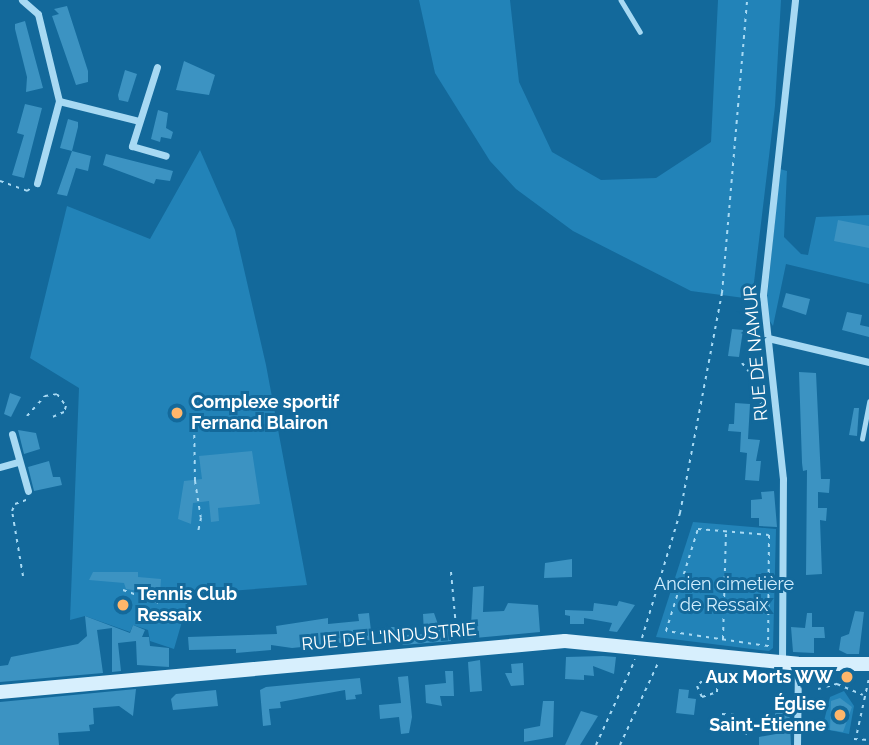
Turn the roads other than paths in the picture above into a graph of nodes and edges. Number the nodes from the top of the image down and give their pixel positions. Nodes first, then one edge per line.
1 (22, 0) edge
2 (621, 0) edge
3 (795, 0) edge
4 (640, 32) dead end
5 (157, 67) dead end
6 (59, 100) junction
7 (139, 121) junction
8 (166, 156) dead end
9 (37, 183) road end
10 (768, 338) junction
11 (869, 362) edge
12 (869, 402) edge
13 (12, 434) dead end
14 (862, 439) dead end
15 (18, 462) junction
16 (0, 467) edge
17 (27, 491) road end
18 (782, 663) junction
19 (798, 664) junction
20 (869, 664) edge
21 (0, 692) edge
22 (797, 745) edge

1 - 6 street
2 - 4 lane
3 - 10 street, RUE DE NAMUR
5 - 7 street
6 - 7 street
6 - 9 street
7 - 8 street
10 - 11 street
10 - 18 street, RUE DE NAMUR
12 - 14 lane
13 - 15 street
15 - 16 street
15 - 17 street
18 - 19 street, RUE DE L'INDUSTRIE
18 - 21 street, RUE DE L'INDUSTRIE
19 - 20 street, RUE DE L'INDUSTRIE
19 - 22 street

